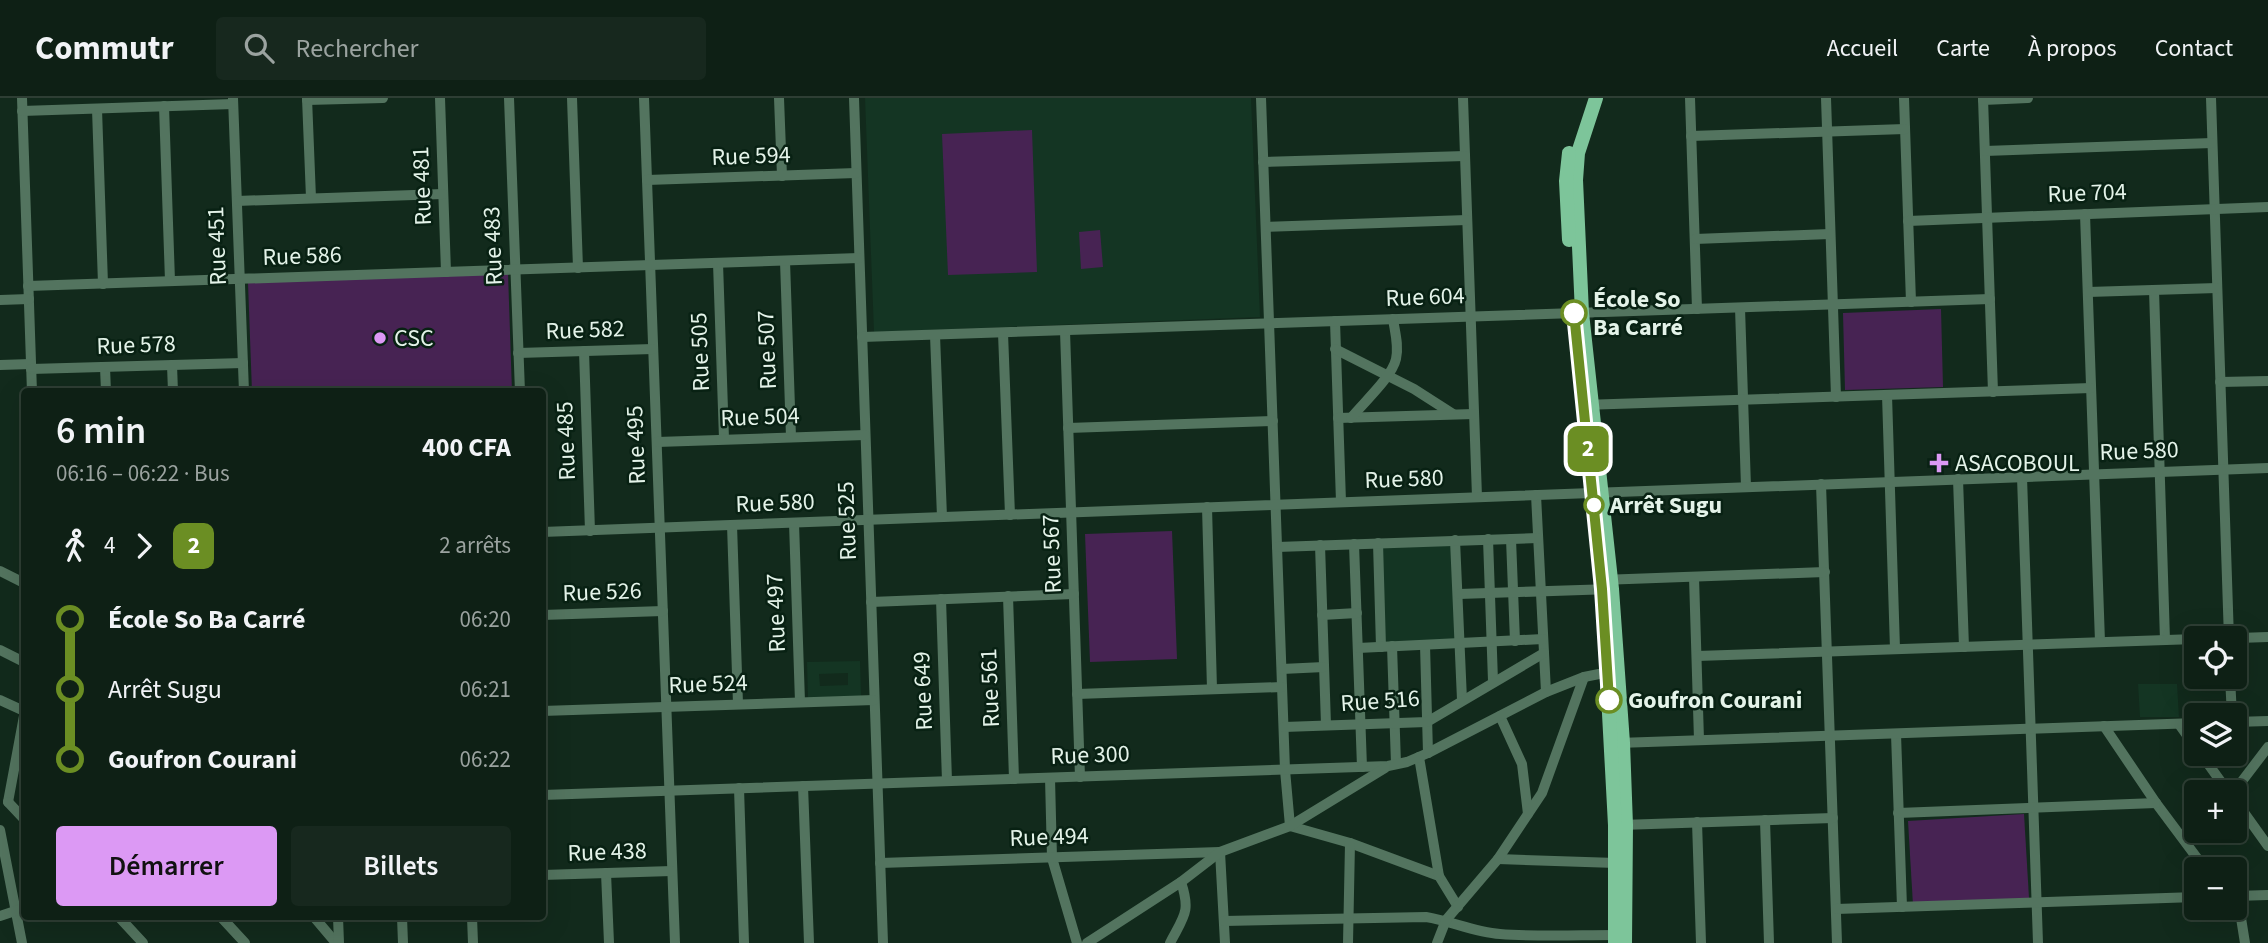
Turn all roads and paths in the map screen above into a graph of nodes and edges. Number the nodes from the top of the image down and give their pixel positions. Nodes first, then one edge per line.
1 (22, 98) edge
2 (383, 98) edge
3 (440, 98) edge
4 (509, 98) edge
5 (572, 98) edge
6 (644, 98) edge
7 (779, 98) edge
8 (854, 98) edge
9 (1261, 98) edge
10 (1463, 98) edge
11 (1587, 98) edge
12 (1596, 98) edge
13 (1690, 98) edge
14 (1826, 98) edge
15 (1904, 98) edge
16 (2028, 98) edge
17 (2211, 98) edge
18 (307, 99) edge
19 (1983, 99) edge
20 (233, 101) edge
21 (164, 106) junction
22 (97, 109) junction
23 (22, 111) junction
24 (1905, 128) junction
25 (1827, 131) junction
26 (1691, 136) junction
27 (2212, 143) junction
28 (1985, 151) junction
29 (1465, 156) junction
30 (1263, 162) junction
31 (856, 173) junction
32 (782, 176) junction
33 (647, 180) junction
34 (443, 194) junction
35 (311, 198) junction
36 (237, 201) junction
37 (2268, 207) edge
38 (2214, 209) junction
39 (2085, 214) junction
40 (1987, 218) junction
41 (1467, 220) junction
42 (1908, 221) junction
43 (1266, 227) junction
44 (1830, 234) junction
45 (1695, 239) junction
46 (859, 258) junction
47 (785, 261) junction
48 (718, 263) junction
49 (650, 265) junction
50 (578, 268) junction
51 (515, 270) junction
52 (446, 272) junction
53 (240, 279) junction
54 (170, 281) junction
55 (103, 284) junction
56 (28, 286) junction
57 (2217, 288) junction
58 (2154, 290) junction
59 (2088, 292) junction
60 (29, 299) junction
61 (1990, 299) junction
62 (0, 300) edge
63 (1911, 302) junction
64 (1833, 305) junction
65 (1740, 308) junction
66 (1697, 309) junction
67 (1578, 313) junction
68 (1471, 317) junction
69 (1394, 319) junction
70 (1335, 321) junction
71 (1269, 324) junction
72 (1065, 331) junction
73 (1003, 333) junction
74 (935, 335) junction
75 (862, 337) junction
76 (653, 349) junction
77 (1335, 349) junction
78 (584, 351) junction
79 (518, 353) junction
80 (243, 363) junction
81 (0, 365) edge
82 (172, 365) junction
83 (31, 367) junction
84 (105, 367) junction
85 (1388, 375) junction
86 (2268, 381) edge
87 (2220, 382) junction
88 (32, 388) edge
89 (106, 388) edge
90 (173, 388) edge
91 (244, 388) edge
92 (520, 388) edge
93 (2091, 388) junction
94 (1993, 392) junction
95 (1887, 395) junction
96 (1836, 397) junction
97 (1743, 400) junction
98 (1588, 405) junction
99 (1453, 414) junction
100 (1474, 414) junction
101 (1338, 418) junction
102 (1351, 418) junction
103 (1273, 421) junction
104 (1068, 428) junction
105 (865, 435) junction
106 (791, 437) junction
107 (724, 439) junction
108 (657, 442) junction
109 (2268, 467) edge
110 (2223, 469) junction
111 (2160, 472) junction
112 (2094, 474) junction
113 (2022, 477) junction
114 (1958, 479) junction
115 (1890, 482) junction
116 (1821, 484) junction
117 (1746, 487) junction
118 (1597, 493) junction
119 (1536, 495) junction
120 (1477, 497) junction
121 (1341, 502) junction
122 (1276, 505) junction
123 (1208, 507) junction
124 (1071, 512) junction
125 (1010, 515) junction
126 (942, 517) junction
127 (868, 520) junction
128 (794, 523) junction
129 (732, 525) junction
130 (660, 528) junction
131 (590, 531) junction
132 (546, 532) edge
133 (1538, 538) junction
134 (1488, 539) junction
135 (1511, 539) junction
136 (1455, 540) junction
137 (1378, 543) junction
138 (1354, 544) junction
139 (1320, 545) junction
140 (1277, 547) junction
141 (0, 572) edge
142 (1825, 572) junction
143 (1694, 577) junction
144 (21, 582) edge
145 (1606, 584) junction
146 (1541, 591) junction
147 (1513, 592) junction
148 (1490, 593) junction
149 (1074, 594) junction
150 (1459, 594) junction
151 (1008, 596) junction
152 (941, 599) junction
153 (871, 602) junction
154 (663, 611) junction
155 (1357, 613) junction
156 (546, 615) edge
157 (1322, 615) junction
158 (2229, 626) edge
159 (2268, 637) edge
160 (2247, 638) edge
161 (1543, 639) junction
162 (2184, 639) edge
163 (2165, 640) junction
164 (1515, 641) junction
165 (1491, 642) junction
166 (2100, 642) junction
167 (1461, 643) junction
168 (1425, 645) junction
169 (2028, 645) junction
170 (1387, 647) junction
171 (1964, 647) junction
172 (1358, 648) junction
173 (1895, 649) junction
174 (0, 650) edge
175 (1827, 652) junction
176 (1544, 653) junction
177 (1696, 656) junction
178 (21, 660) edge
179 (1324, 667) junction
180 (1282, 669) junction
181 (1613, 671) junction
182 (1584, 677) junction
183 (1493, 681) junction
184 (1282, 687) junction
185 (1212, 689) junction
186 (1546, 692) junction
187 (1077, 694) junction
188 (0, 700) edge
189 (874, 700) junction
190 (1462, 700) junction
191 (800, 702) junction
192 (738, 704) junction
193 (667, 707) junction
194 (546, 711) edge
195 (21, 712) edge
196 (1500, 716) junction
197 (2268, 721) edge
198 (1427, 722) junction
199 (2247, 722) edge
200 (1395, 723) junction
201 (1360, 724) junction
202 (2179, 724) junction
203 (2184, 724) edge
204 (1326, 726) junction
205 (2104, 726) junction
206 (1284, 727) junction
207 (21, 728) edge
208 (2030, 729) junction
209 (2184, 731) edge
210 (1896, 734) junction
211 (1830, 736) junction
212 (1699, 740) junction
213 (1617, 743) junction
214 (2268, 747) edge
215 (1424, 755) junction
216 (1392, 765) junction
217 (2210, 766) edge
218 (1362, 767) junction
219 (1285, 770) junction
220 (1080, 777) junction
221 (1050, 778) junction
222 (1014, 779) junction
223 (2221, 780) edge
224 (2241, 780) edge
225 (947, 781) junction
226 (877, 784) junction
227 (803, 786) junction
228 (739, 788) junction
229 (670, 791) junction
230 (546, 795) edge
231 (2156, 803) junction
232 (4, 805) edge
233 (2033, 807) junction
234 (1898, 813) junction
235 (1528, 814) junction
236 (21, 817) edge
237 (2247, 817) edge
238 (1833, 818) junction
239 (1765, 820) junction
240 (1697, 822) junction
241 (1620, 825) junction
242 (1290, 827) junction
243 (0, 830) edge
244 (1350, 843) junction
245 (2268, 846) edge
246 (1220, 852) junction
247 (2196, 857) edge
248 (1052, 858) junction
249 (1497, 859) junction
250 (880, 863) junction
251 (1616, 863) junction
252 (672, 871) junction
253 (606, 873) junction
254 (546, 876) edge
255 (1439, 876) junction
256 (1181, 882) junction
257 (2268, 895) edge
258 (2247, 896) edge
259 (2184, 897) edge
260 (2036, 903) junction
261 (1458, 907) junction
262 (1902, 907) junction
263 (1836, 909) junction
264 (20, 911) edge
265 (0, 916) edge
266 (1349, 918) junction
267 (122, 920) edge
268 (224, 920) edge
269 (317, 920) edge
270 (338, 920) edge
271 (402, 920) edge
272 (472, 920) edge
273 (1446, 920) junction
274 (2241, 920) edge
275 (1224, 921) junction
276 (1618, 940) edge
277 (22, 943) edge
278 (143, 943) edge
279 (245, 943) edge
280 (337, 943) edge
281 (403, 943) edge
282 (473, 943) edge
283 (609, 943) edge
284 (675, 943) edge
285 (744, 943) edge
286 (809, 943) edge
287 (883, 943) edge
288 (1077, 943) edge
289 (1087, 943) edge
290 (1170, 943) edge
291 (1225, 943) edge
292 (1349, 943) edge
293 (1437, 943) edge
294 (1701, 943) edge
295 (1769, 943) edge
296 (1837, 943) edge
297 (2038, 943) edge
298 (2245, 943) edge

1 - 23 street
2 - 18 street
3 - 34 street, Rue 481
4 - 51 street, Rue 483
5 - 50 street
6 - 33 street, Rue 495
7 - 32 street
8 - 31 street, Rue 525
9 - 30 street
10 - 29 street
11 - 67 main road
12 - 67 main road
13 - 26 street
14 - 25 street
15 - 24 street
16 - 19 street
17 - 27 street
18 - 35 street
19 - 28 street
20 - 21 street
20 - 36 street, Rue 451
21 - 22 street
21 - 54 street
22 - 23 street
22 - 55 street
23 - 56 street
24 - 25 street
24 - 42 street
25 - 26 street
25 - 44 street
26 - 45 street
27 - 28 street
27 - 38 street
28 - 40 street
29 - 30 street
29 - 41 street
30 - 43 street
31 - 32 street, Rue 594
31 - 46 street, Rue 525
32 - 33 street, Rue 594
33 - 49 street, Rue 495
34 - 35 street
34 - 52 street, Rue 481
35 - 36 street
36 - 53 street, Rue 451
37 - 38 street, Rue 704
38 - 39 street, Rue 704
38 - 57 street
39 - 40 street, Rue 704
39 - 59 street
40 - 42 street, Rue 704
40 - 61 street
41 - 43 street
41 - 68 street
42 - 63 street
43 - 71 street
44 - 45 street
44 - 64 street
45 - 66 street
46 - 47 street, Rue 586
46 - 75 street, Rue 525
47 - 48 street, Rue 586
47 - 106 street, Rue 507
48 - 49 street, Rue 586
48 - 107 street, Rue 505
49 - 50 street, Rue 586
49 - 76 street, Rue 495
50 - 51 street, Rue 586
51 - 52 street, Rue 586
51 - 79 street, Rue 483
52 - 53 street, Rue 586
53 - 54 street, Rue 586
53 - 80 street, Rue 451
54 - 55 street, Rue 586
55 - 56 street, Rue 586
56 - 60 street
57 - 58 street
57 - 87 street
58 - 59 street
58 - 111 street
59 - 93 street
60 - 62 street
60 - 83 street
61 - 63 street, Rue 604
61 - 94 street
63 - 64 street, Rue 604
64 - 65 street, Rue 604
64 - 96 street
65 - 66 street, Rue 604
65 - 97 street
66 - 67 street, Rue 604
67 - 68 street, Rue 604
67 - 98 main road
68 - 69 street, Rue 604
68 - 100 street
69 - 70 street, Rue 604
69 - 85 street
70 - 71 street, Rue 604
70 - 77 street
71 - 72 street, Rue 604
71 - 103 street
72 - 73 street, Rue 604
72 - 104 street, Rue 567
73 - 74 street, Rue 604
73 - 125 street
74 - 75 street, Rue 604
74 - 126 street
75 - 105 street, Rue 525
76 - 78 street, Rue 582
76 - 108 street, Rue 495
77 - 85 street
77 - 101 street
78 - 79 street, Rue 582
78 - 131 street, Rue 485
79 - 92 street, Rue 483
80 - 82 street, Rue 578
80 - 91 street, Rue 451
81 - 83 street, Rue 578
82 - 84 street, Rue 578
82 - 90 street
83 - 84 street, Rue 578
83 - 88 street
84 - 89 street
85 - 99 street
85 - 102 street
86 - 87 street
87 - 110 street
93 - 94 street
93 - 112 street
94 - 95 street
95 - 96 street
95 - 115 street
96 - 97 street
97 - 98 street
97 - 117 street
98 - 118 main road
99 - 100 street
99 - 102 street
100 - 120 street
101 - 102 street
101 - 121 street
103 - 104 street
103 - 122 street
104 - 124 street, Rue 567
105 - 106 street, Rue 504
105 - 127 street, Rue 525
106 - 107 street, Rue 504
107 - 108 street, Rue 504
108 - 130 street, Rue 495
109 - 110 street, Rue 580
110 - 111 street, Rue 580
110 - 158 street
111 - 112 street, Rue 580
111 - 163 street
112 - 113 street, Rue 580
112 - 166 street
113 - 114 street, Rue 580
113 - 169 street
114 - 115 street, Rue 580
114 - 171 street
115 - 116 street, Rue 580
115 - 173 street
116 - 117 street, Rue 580
116 - 142 street
117 - 118 street, Rue 580
118 - 119 street, Rue 580
118 - 145 main road
119 - 120 street, Rue 580
119 - 133 street
120 - 121 street, Rue 580
121 - 122 street, Rue 580
122 - 123 street, Rue 580
122 - 140 street
123 - 124 street, Rue 580
123 - 185 street
124 - 125 street, Rue 580
124 - 149 street, Rue 567
125 - 126 street, Rue 580
126 - 127 street, Rue 580
127 - 128 street, Rue 580
127 - 153 street, Rue 525
128 - 129 street, Rue 580
128 - 191 street, Rue 497
129 - 130 street, Rue 580
129 - 192 street, Rue 497
130 - 131 street, Rue 580
130 - 154 street, Rue 495
131 - 132 street, Rue 580
133 - 135 street
133 - 146 street
134 - 135 street
134 - 136 street
134 - 148 street
135 - 147 street
136 - 137 street
136 - 150 street
137 - 138 street
137 - 170 street
138 - 139 street
138 - 155 street
139 - 140 street
139 - 157 street
140 - 180 street
141 - 144 street
142 - 143 street
142 - 175 street
143 - 145 street
143 - 177 street
145 - 146 street
145 - 181 main road
146 - 147 street
146 - 161 street
147 - 148 street
147 - 164 street
148 - 150 street
148 - 165 street
149 - 151 street
149 - 187 street, Rue 567
150 - 167 street
151 - 152 street
151 - 222 street, Rue 561
152 - 153 street
152 - 225 street, Rue 649
153 - 189 street, Rue 525
154 - 156 street, Rue 526
154 - 193 street, Rue 495
155 - 157 street
155 - 172 street
157 - 179 street
159 - 160 street
161 - 164 street
161 - 176 street
162 - 163 street
163 - 166 street
164 - 165 street
165 - 167 street
165 - 183 street
166 - 169 street
167 - 168 street
167 - 190 street
168 - 170 street
168 - 198 street
169 - 171 street
169 - 208 street
170 - 172 street
170 - 200 street
171 - 173 street
172 - 201 street
173 - 175 street
174 - 178 street
175 - 177 street
175 - 211 street
176 - 183 street, Rue 516
176 - 186 street
177 - 212 street
179 - 180 street
179 - 204 street
180 - 184 street
181 - 182 street, Rue 300
181 - 213 main road
182 - 186 street, Rue 300
182 - 235 street
183 - 190 street, Rue 516
184 - 185 street
184 - 206 street
185 - 187 street
186 - 196 street, Rue 300
187 - 220 street, Rue 567
188 - 195 street
189 - 191 street, Rue 524
189 - 226 street, Rue 525
190 - 198 street, Rue 516
191 - 192 street, Rue 524
192 - 193 street, Rue 524
193 - 194 street, Rue 524
193 - 229 street, Rue 495
196 - 215 street, Rue 300
196 - 235 street
197 - 199 street
198 - 200 street, Rue 516
198 - 215 street
200 - 201 street, Rue 516
200 - 216 street
201 - 204 street, Rue 516
201 - 218 street
202 - 203 street
202 - 205 street
202 - 209 street
204 - 206 street, Rue 516
205 - 208 street
205 - 231 street
206 - 219 street
207 - 232 street
208 - 210 street
208 - 233 street
210 - 211 street
210 - 234 street
211 - 212 street
211 - 238 street
212 - 213 street
213 - 241 main road
214 - 224 street
215 - 216 street, Rue 300
215 - 255 street
216 - 218 street, Rue 300
216 - 242 street
217 - 223 street
218 - 219 street, Rue 300
219 - 220 street, Rue 300
219 - 242 street
220 - 221 street, Rue 300
221 - 222 street, Rue 300
221 - 248 street
222 - 225 street, Rue 300
225 - 226 street, Rue 300
226 - 227 street, Rue 300
226 - 250 street, Rue 525
227 - 228 street, Rue 300
227 - 286 street
228 - 229 street, Rue 300
228 - 285 street
229 - 230 street, Rue 300
229 - 252 street, Rue 495
231 - 233 street
231 - 247 street
232 - 236 street
233 - 234 street
233 - 260 street
234 - 262 street
235 - 249 street
237 - 245 street
238 - 239 street
238 - 263 street
239 - 240 street
239 - 295 street
240 - 241 street
240 - 294 street
241 - 251 main road
241 - 276 main road
242 - 244 street
242 - 246 street
243 - 264 street
244 - 255 street
244 - 266 street
246 - 248 street, Rue 494
246 - 256 street
246 - 275 street
248 - 250 street, Rue 494
248 - 288 street
249 - 251 street
249 - 261 street
250 - 287 street, Rue 525
251 - 276 main road
252 - 253 street, Rue 438
252 - 284 street, Rue 495
253 - 254 street, Rue 438
253 - 283 street
255 - 261 street
256 - 289 street
256 - 290 street
257 - 258 street
259 - 260 street
260 - 262 street
260 - 297 street
261 - 273 street
262 - 263 street
263 - 296 street
264 - 265 street
264 - 277 street
266 - 273 street
266 - 275 street
266 - 292 street
267 - 278 street
268 - 279 street
269 - 280 street
270 - 280 street
271 - 281 street
272 - 282 street
273 - 276 street
273 - 293 street
274 - 298 street
275 - 291 street

